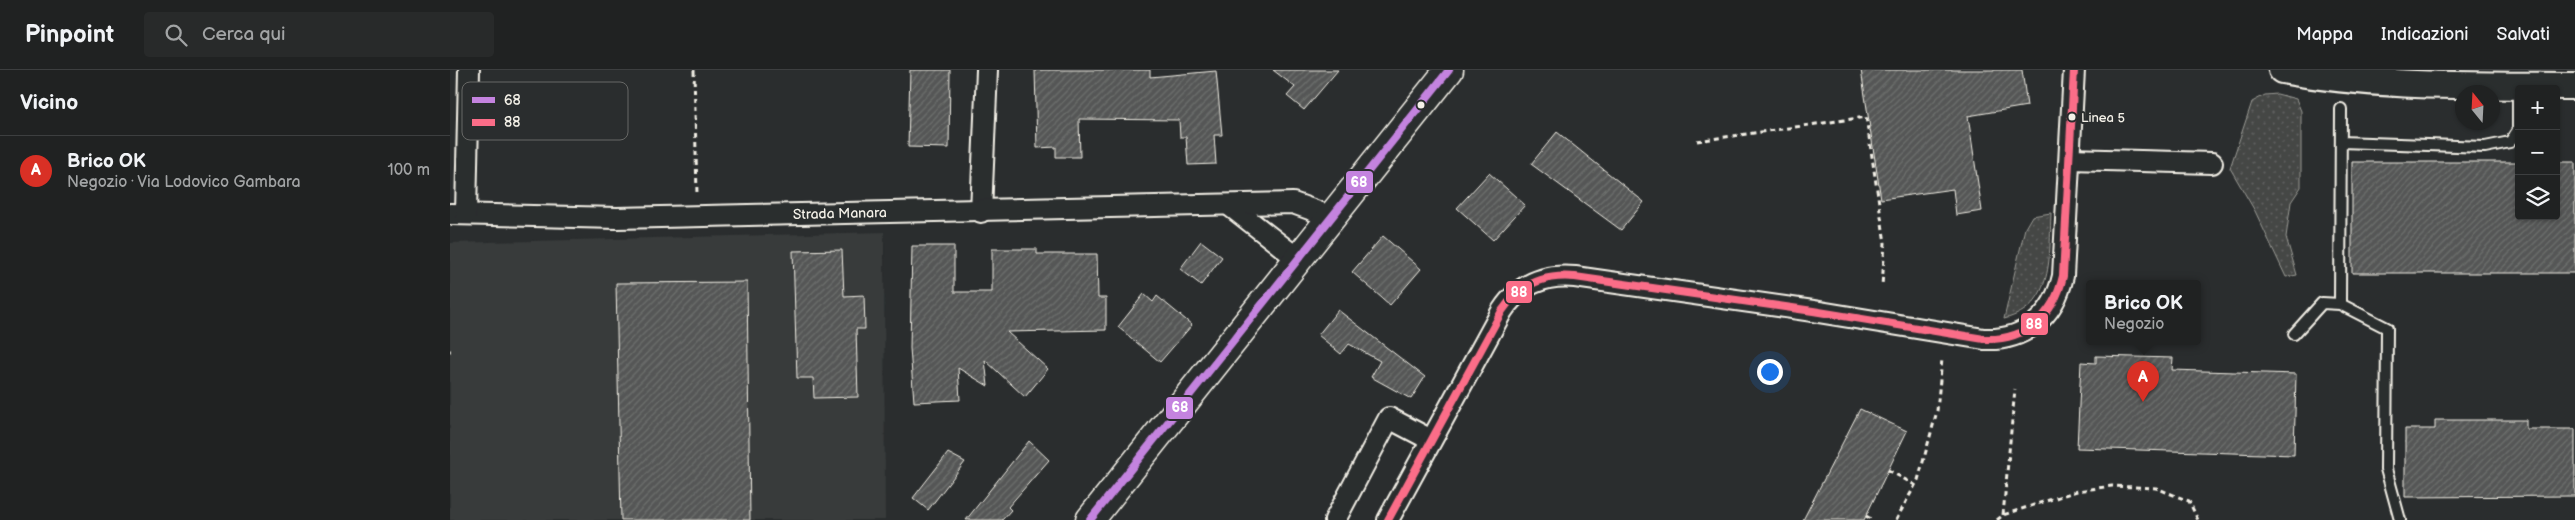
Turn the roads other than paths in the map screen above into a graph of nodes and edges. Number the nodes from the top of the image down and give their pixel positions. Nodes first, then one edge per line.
1 (987, 70) edge
2 (1449, 70) edge
3 (2074, 70) edge
4 (2282, 70) edge
5 (2515, 85) edge
6 (2560, 86) edge
7 (2575, 86) edge
8 (2341, 109) dead end
9 (2518, 130) edge
10 (464, 140) edge
11 (2341, 142) junction
12 (2070, 159) junction
13 (2212, 163) dead end
14 (1229, 205) junction
15 (981, 212) junction
16 (458, 214) edge
17 (1332, 217) junction
18 (1298, 258) junction
19 (2340, 304) junction
20 (2294, 334) dead end
21 (1431, 440) junction
22 (1090, 520) edge
23 (1335, 520) edge
24 (1388, 520) edge
25 (2400, 520) edge

1 - 15 street
2 - 17 main road
3 - 12 street
4 - 5 street
6 - 7 street
8 - 11 lane
9 - 11 lane
10 - 16 street
11 - 19 lane
12 - 13 street
12 - 21 street
14 - 15 street, Strada Manara
14 - 17 street, Strada Manara
14 - 18 street
15 - 16 street, Strada Manara
17 - 18 main road
18 - 22 main road
19 - 20 lane
19 - 25 lane
21 - 23 street
21 - 24 street

